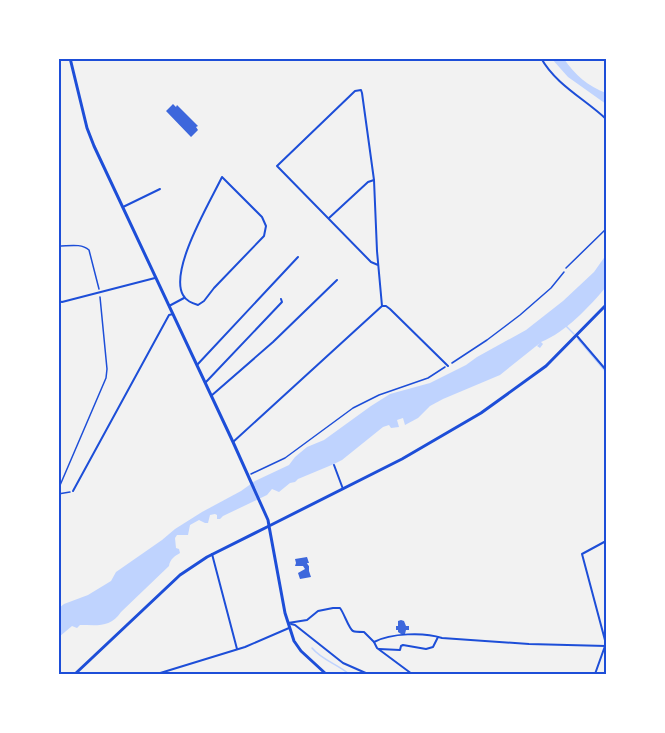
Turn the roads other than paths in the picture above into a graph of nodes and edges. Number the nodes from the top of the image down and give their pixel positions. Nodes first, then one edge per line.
1 (70, 58) edge
2 (541, 58) edge
3 (606, 119) edge
4 (374, 180) junction
5 (160, 189) dead end
6 (123, 207) junction
7 (329, 218) junction
8 (606, 229) edge
9 (298, 257) dead end
10 (378, 265) junction
11 (566, 268) road end
12 (155, 278) junction
13 (337, 280) dead end
14 (184, 298) junction
15 (281, 299) dead end
16 (58, 301) edge
17 (606, 305) edge
18 (169, 306) junction
19 (382, 306) junction
20 (173, 314) junction
21 (577, 336) junction
22 (197, 365) junction
23 (448, 366) road end
24 (606, 370) edge
25 (205, 383) junction
26 (211, 396) junction
27 (233, 442) junction
28 (334, 465) dead end
29 (343, 489) junction
30 (74, 491) road end
31 (269, 526) junction
32 (606, 541) edge
33 (212, 554) junction
34 (289, 626) junction
35 (438, 637) junction
36 (374, 642) junction
37 (606, 646) edge
38 (377, 648) junction
39 (237, 649) junction
40 (75, 675) edge
41 (157, 675) edge
42 (326, 675) edge
43 (368, 675) edge
44 (412, 675) edge
45 (595, 675) edge

1 - 6 street
2 - 3 street
4 - 7 street
4 - 7 street
4 - 10 street
5 - 6 street
6 - 12 street
7 - 10 street
8 - 11 lane
9 - 22 street
10 - 19 street
12 - 16 street
12 - 18 street
13 - 26 street
14 - 14 street
14 - 18 street
15 - 25 street
17 - 21 street
18 - 20 street
19 - 23 street
19 - 27 street
20 - 22 street
20 - 30 street
21 - 24 street
21 - 29 street
22 - 25 street
25 - 26 street
26 - 27 street
27 - 31 street
28 - 29 street
29 - 31 street
31 - 33 street
31 - 34 street
32 - 37 street
33 - 39 street
33 - 40 street
34 - 36 street
34 - 39 street
34 - 42 street
34 - 43 street
35 - 36 street
35 - 37 street
35 - 38 street
36 - 38 street
37 - 45 street
38 - 44 street
39 - 41 street

